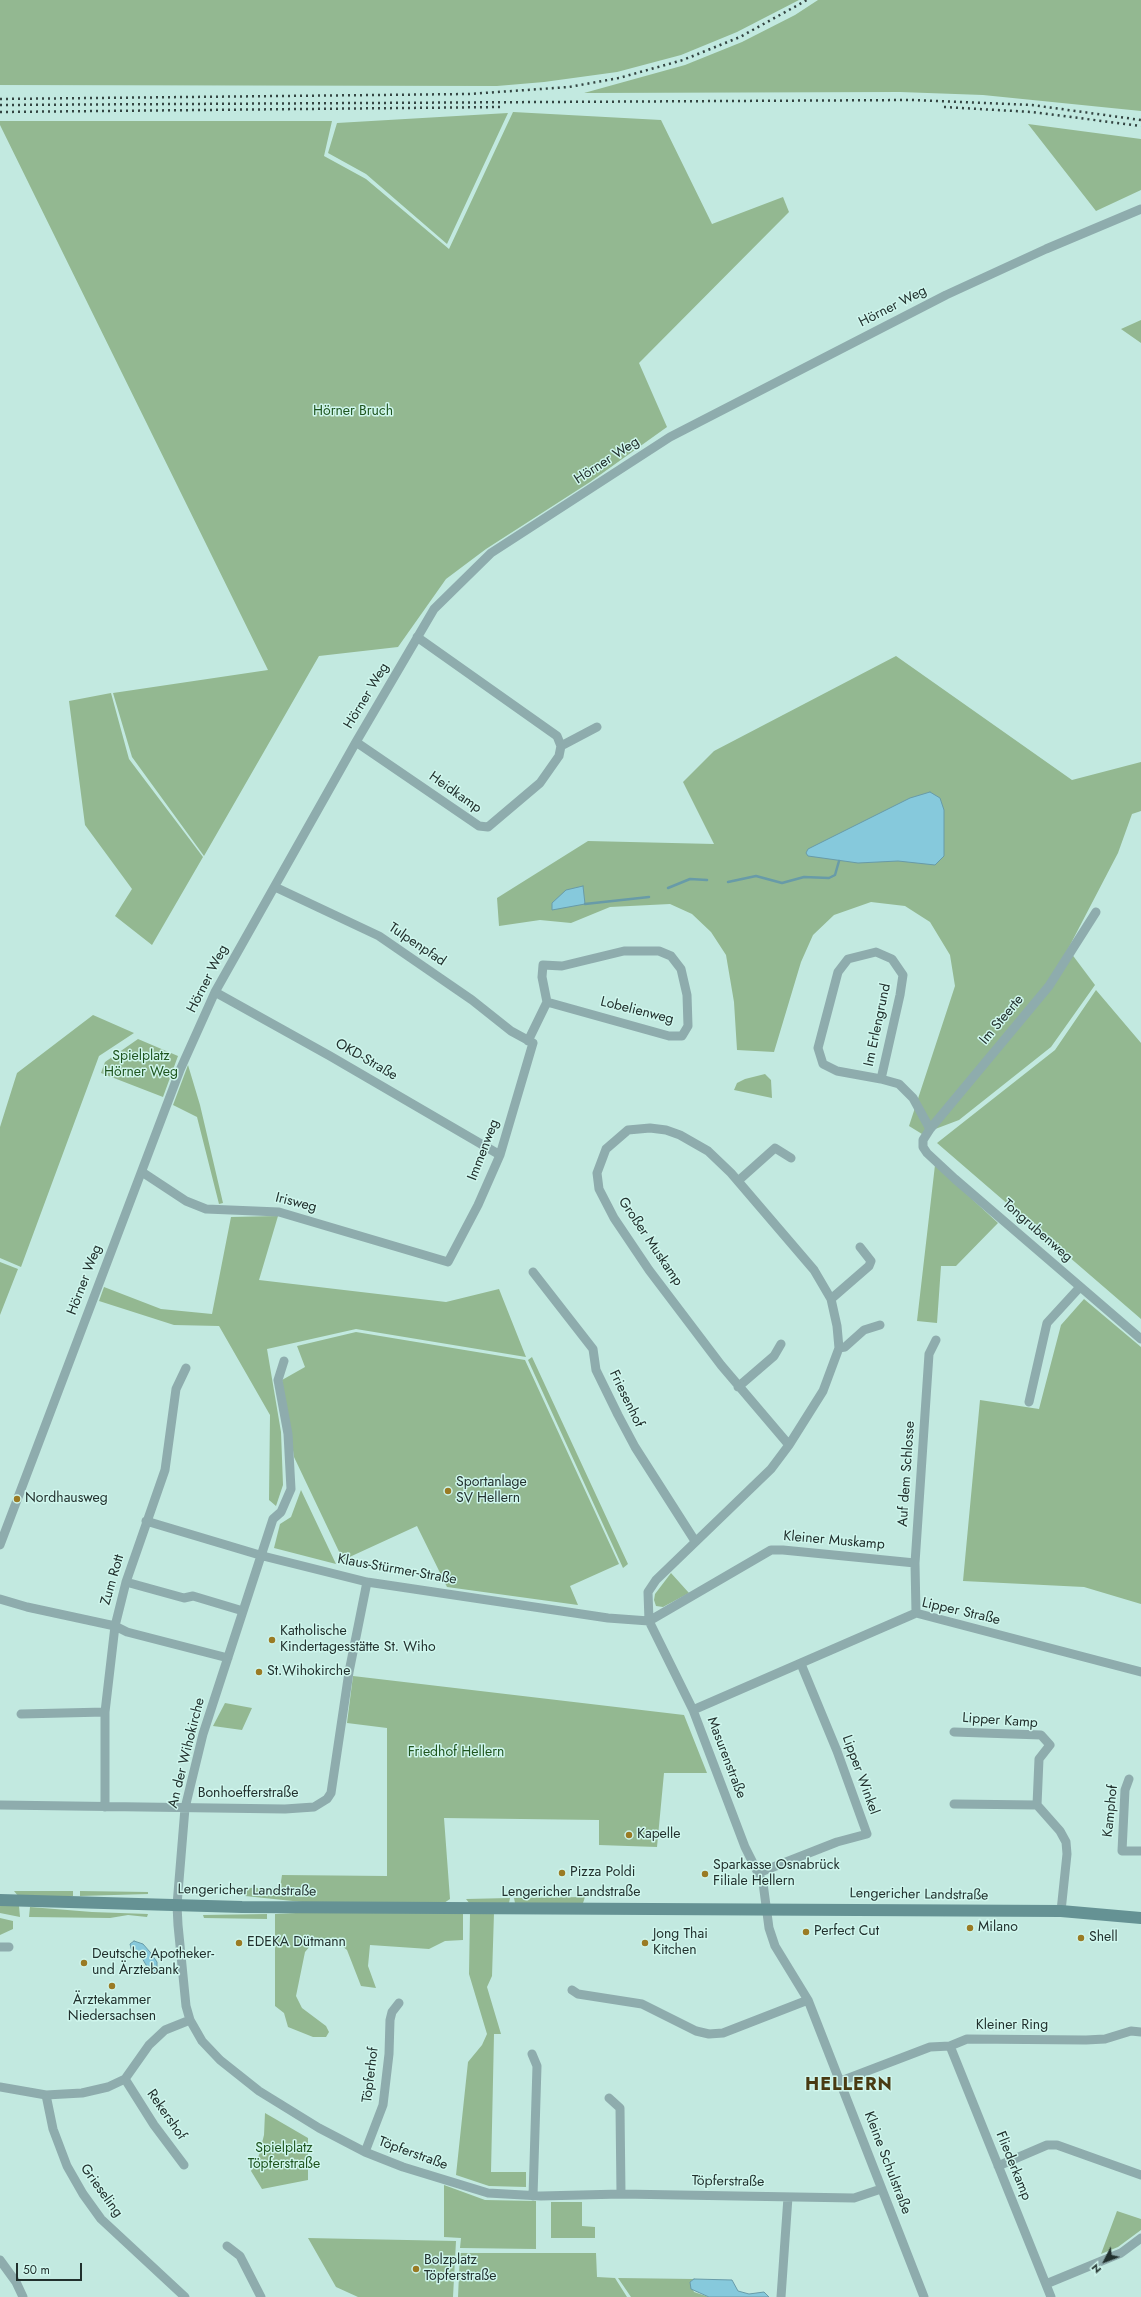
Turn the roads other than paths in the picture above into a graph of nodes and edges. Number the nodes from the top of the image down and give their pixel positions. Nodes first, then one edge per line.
1 (1141, 209) edge
2 (417, 638) junction
3 (597, 727) dead end
4 (356, 742) junction
5 (561, 746) junction
6 (275, 887) junction
7 (1096, 912) dead end
8 (215, 992) junction
9 (547, 1002) junction
10 (531, 1042) junction
11 (881, 1078) junction
12 (930, 1129) junction
13 (923, 1140) joint
14 (500, 1155) junction
15 (791, 1158) dead end
16 (142, 1172) junction
17 (738, 1181) junction
18 (860, 1247) dead end
19 (448, 1262) joint
20 (533, 1272) dead end
21 (1080, 1287) junction
22 (831, 1299) junction
23 (880, 1325) dead end
24 (1141, 1339) edge
25 (936, 1340) dead end
26 (781, 1344) dead end
27 (838, 1348) junction
28 (284, 1361) dead end
29 (186, 1368) dead end
30 (738, 1387) junction
31 (1029, 1402) dead end
32 (789, 1445) junction
33 (146, 1521) junction
34 (2, 1534) edge
35 (694, 1541) junction
36 (0, 1545) edge
37 (263, 1556) junction
38 (916, 1563) junction
39 (126, 1582) junction
40 (367, 1582) junction
41 (0, 1599) edge
42 (244, 1611) junction
43 (916, 1613) junction
44 (649, 1621) junction
45 (115, 1626) junction
46 (228, 1658) junction
47 (801, 1664) junction
48 (1141, 1672) edge
49 (694, 1710) junction
50 (105, 1712) junction
51 (21, 1714) dead end
52 (954, 1732) dead end
53 (1129, 1779) dead end
54 (954, 1804) dead end
55 (0, 1805) edge
56 (1037, 1805) junction
57 (105, 1807) junction
58 (185, 1808) junction
59 (1141, 1851) edge
60 (758, 1873) junction
61 (0, 1900) edge
62 (177, 1905) junction
63 (767, 1908) junction
64 (1061, 1911) junction
65 (1141, 1918) edge
66 (572, 1990) dead end
67 (808, 2000) junction
68 (399, 2003) dead end
69 (190, 2020) junction
70 (1141, 2032) edge
71 (950, 2046) junction
72 (532, 2054) dead end
73 (125, 2080) junction
74 (841, 2081) junction
75 (0, 2087) edge
76 (46, 2095) junction
77 (609, 2098) dead end
78 (365, 2152) junction
79 (184, 2165) dead end
80 (998, 2166) junction
81 (1141, 2175) edge
82 (881, 2188) junction
83 (621, 2194) junction
84 (532, 2196) junction
85 (788, 2197) junction
86 (1141, 2238) edge
87 (227, 2246) dead end
88 (0, 2260) edge
89 (1046, 2284) junction
90 (23, 2297) edge
91 (185, 2297) edge
92 (261, 2297) edge
93 (781, 2297) edge
94 (924, 2297) edge
95 (1051, 2297) edge

1 - 2 street, Hörner Weg
2 - 4 street, Hörner Weg
2 - 5 street
3 - 5 street
4 - 5 street, Heidkamp
4 - 6 street, Hörner Weg
6 - 8 street, Hörner Weg
6 - 10 street, Tulpenpfad
7 - 12 street, Im Steerte
8 - 14 street, OKD-Straße
8 - 16 street, Hörner Weg
9 - 9 street, Lobelienweg
9 - 10 street
10 - 14 street, Immenweg
11 - 11 street, Im Erlengrund
11 - 12 street, Im Erlengrund
12 - 13 street, Im Steerte
13 - 21 street, Tongrubenweg
14 - 19 street, Immenweg
15 - 17 street
16 - 19 street, Irisweg
16 - 34 street, Hörner Weg
17 - 22 street, Großer Muskamp
17 - 30 street, Großer Muskamp
18 - 22 street
20 - 35 street, Friesenhof
21 - 24 street, Tongrubenweg
21 - 31 street
22 - 27 street, Großer Muskamp
23 - 27 street
25 - 38 street, Auf dem Schlosse
26 - 30 street
27 - 32 street, Großer Muskamp
28 - 37 street, An der Wihokirche
29 - 33 street, Zum Rott
30 - 32 street, Großer Muskamp
32 - 35 street, Großer Muskamp
33 - 37 street, Klaus-Stürmer-Straße
33 - 39 street, Zum Rott
34 - 36 street, Hörner Weg
35 - 44 street, Großer Muskamp
37 - 40 street, Klaus-Stürmer-Straße
37 - 42 street, An der Wihokirche
38 - 43 street, Auf dem Schlosse
38 - 44 street, Kleiner Muskamp
39 - 42 street
39 - 45 street, Zum Rott
40 - 44 street, Klaus-Stürmer-Straße
40 - 58 street, Bonhoefferstraße
41 - 45 street
42 - 46 street, An der Wihokirche
43 - 47 street, Lipper Straße
43 - 48 street, Lipper Straße
44 - 49 street, Masurenstraße
45 - 46 street
45 - 50 street, Zum Rott
46 - 58 street, An der Wihokirche
47 - 49 street, Lipper Straße
47 - 60 street, Lipper Winkel
49 - 60 street, Masurenstraße
50 - 51 street
50 - 57 street, Zum Rott
52 - 56 street, Lipper Kamp
53 - 59 street, Kamphof
54 - 56 street
55 - 57 street, Bonhoefferstraße
56 - 64 street
57 - 58 street, Bonhoefferstraße
58 - 62 street, An der Wihokirche
60 - 63 street, Masurenstraße
61 - 62 main road, Lengericher Landstraße
62 - 63 main road, Lengericher Landstraße
62 - 69 street, Töpferstraße
63 - 64 main road, Lengericher Landstraße
63 - 67 street, Kleine Schulstraße
64 - 65 main road, Lengericher Landstraße
66 - 67 street
67 - 74 street, Kleine Schulstraße
68 - 78 street, Töpferhof
69 - 73 street
69 - 78 street, Töpferstraße
70 - 71 street, Kleiner Ring
71 - 74 street, Kleiner Ring
71 - 80 street, Fliederkamp
72 - 84 street
73 - 76 street
73 - 79 street, Rekershof
74 - 82 street, Kleine Schulstraße
75 - 76 street
76 - 91 street, Grieseling
77 - 83 street
78 - 84 street, Töpferstraße
80 - 81 street
80 - 89 street, Fliederkamp
82 - 85 street, Töpferstraße
82 - 94 street, Kleine Schulstraße
83 - 84 street, Töpferstraße
83 - 85 street, Töpferstraße
85 - 93 street
86 - 89 street
87 - 92 street
88 - 90 street
89 - 95 street, Fliederkamp

